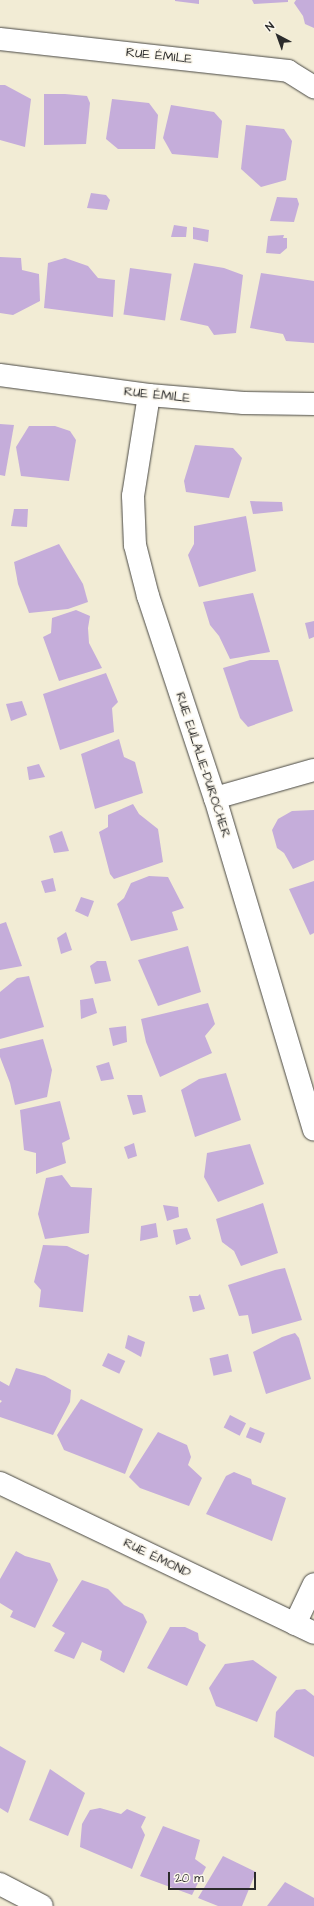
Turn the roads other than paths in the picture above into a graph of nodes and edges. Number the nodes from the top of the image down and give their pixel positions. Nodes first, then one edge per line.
1 (0, 39) edge
2 (314, 87) edge
3 (0, 374) edge
4 (149, 395) junction
5 (314, 404) edge
6 (314, 770) edge
7 (215, 798) junction
8 (314, 1130) edge
9 (0, 1483) edge
10 (314, 1584) edge
11 (295, 1624) junction
12 (314, 1633) edge
13 (0, 1884) edge
14 (36, 1905) edge

1 - 2 street, RUE ÉMILE
3 - 4 street, RUE ÉMILE
4 - 5 street, RUE ÉMILE
4 - 7 street, RUE EULALIE-DUROCHER
6 - 7 street
7 - 8 street, RUE EULALIE-DUROCHER
9 - 11 street, RUE ÉMOND
10 - 11 street
11 - 12 street, RUE ÉMOND
13 - 14 street

